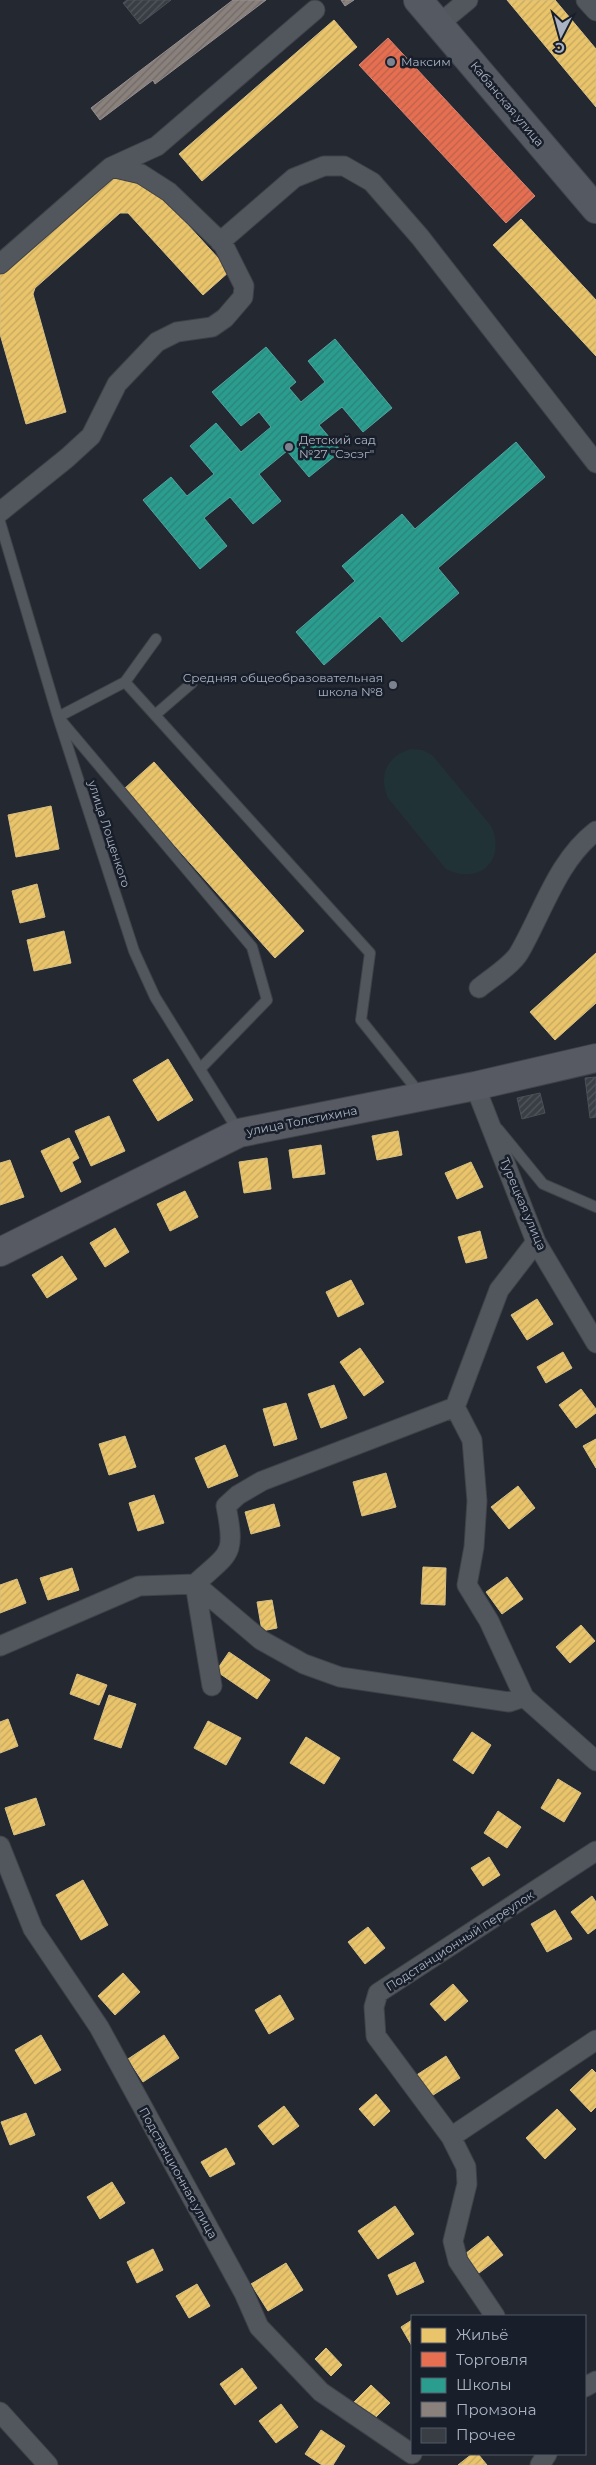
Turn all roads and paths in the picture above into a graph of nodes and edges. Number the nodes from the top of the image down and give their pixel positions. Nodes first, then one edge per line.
1 (418, 0) edge
2 (468, 0) edge
3 (586, 0) edge
4 (315, 10) dead end
5 (596, 11) edge
6 (439, 24) junction
7 (111, 168) junction
8 (596, 209) edge
9 (220, 242) junction
10 (0, 264) edge
11 (596, 463) edge
12 (0, 512) edge
13 (0, 522) edge
14 (156, 639) dead end
15 (125, 682) junction
16 (192, 683) dead end
17 (154, 715) junction
18 (58, 717) junction
19 (596, 831) edge
20 (479, 988) dead end
21 (596, 1058) edge
22 (200, 1069) junction
23 (475, 1086) junction
24 (422, 1097) junction
25 (487, 1116) junction
26 (240, 1133) junction
27 (596, 1206) edge
28 (536, 1242) junction
29 (0, 1252) edge
30 (596, 1343) edge
31 (455, 1407) junction
32 (195, 1584) junction
33 (0, 1646) edge
34 (212, 1686) dead end
35 (524, 1697) junction
36 (596, 1761) edge
37 (0, 1846) edge
38 (596, 1852) edge
39 (596, 2040) edge
40 (451, 2137) junction
41 (494, 2315) edge
42 (0, 2412) edge
43 (411, 2453) edge
44 (413, 2455) edge
45 (48, 2465) edge
46 (424, 2465) edge

1 - 6 main road, Кабанская улица
2 - 6 street
3 - 5 street
4 - 7 street
6 - 8 main road, Кабанская улица
7 - 9 street
7 - 10 street
9 - 11 street
9 - 12 street
13 - 18 lane, улица Лощенкого
14 - 15 lane
15 - 17 lane
15 - 18 lane
16 - 17 lane
17 - 24 lane
18 - 22 lane, улица Лощенкого
18 - 22 lane
19 - 20 street
21 - 23 street, улица Толстихина
22 - 26 lane, улица Лощенкого
23 - 24 street, улица Толстихина
23 - 25 street, Турецкая улица
24 - 26 street, улица Толстихина
25 - 27 lane
25 - 28 street, Турецкая улица
26 - 29 street, улица Толстихина
28 - 30 street, Турецкая улица
28 - 31 street
31 - 32 street
31 - 35 street
32 - 33 street
32 - 34 street
32 - 35 street
35 - 36 street
37 - 43 street, Подстанционная улица
38 - 40 street, Подстанционный переулок
39 - 40 street
40 - 41 street, Подстанционный переулок
42 - 45 street
44 - 46 street, Подстанционная улица

